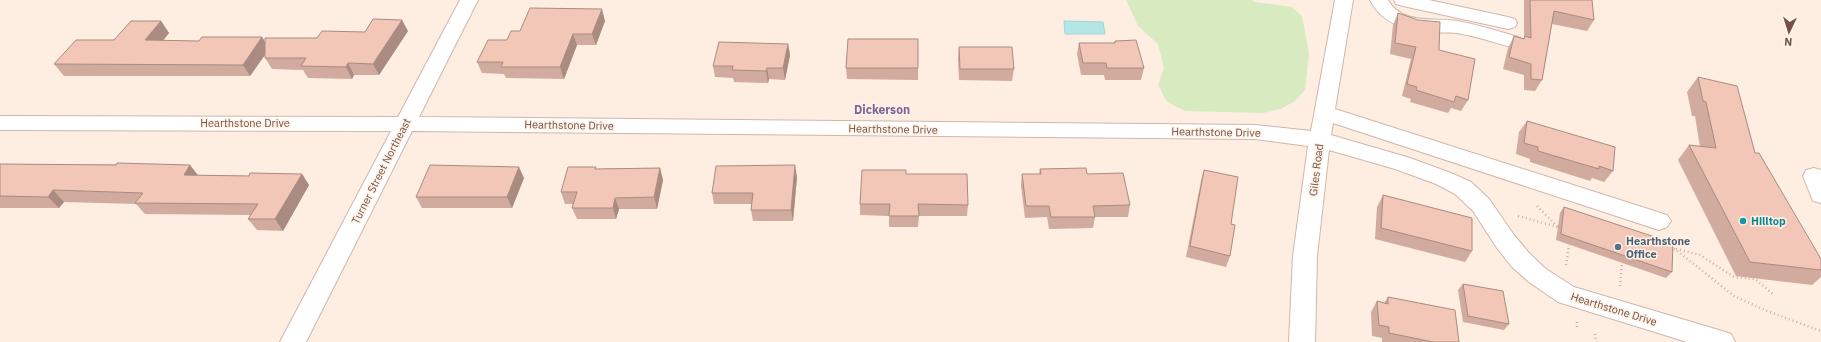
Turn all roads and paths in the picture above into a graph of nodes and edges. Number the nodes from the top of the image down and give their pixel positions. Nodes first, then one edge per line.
1 (469, 0) edge
2 (1344, 0) edge
3 (1379, 0) edge
4 (1403, 0) edge
5 (1440, 8) junction
6 (1508, 23) dead end
7 (1452, 27) junction
8 (1511, 41) edge
9 (1324, 113) junction
10 (0, 123) edge
11 (405, 124) junction
12 (1320, 140) junction
13 (1533, 202) dead end
14 (1525, 217) dead end
15 (1659, 221) dead end
16 (1668, 245) edge
17 (1674, 248) junction
18 (1622, 263) edge
19 (1620, 292) dead end
20 (1773, 294) dead end
21 (1821, 331) edge
22 (1595, 334) dead end
23 (293, 342) edge
24 (1302, 342) edge
25 (1596, 342) edge
26 (1722, 342) edge

1 - 11 street, Turner Street Northeast
2 - 9 street, Giles Road
3 - 7 street
4 - 5 street
5 - 6 street
5 - 7 street
7 - 8 street
9 - 12 street, Giles Road
9 - 15 street
10 - 11 street, Hearthstone Drive
11 - 12 street, Hearthstone Drive
11 - 23 street, Turner Street Northeast
12 - 24 street, Giles Road
12 - 26 street, Hearthstone Drive
13 - 14 path
16 - 17 path
17 - 20 path
17 - 21 path
18 - 19 path
22 - 25 path

